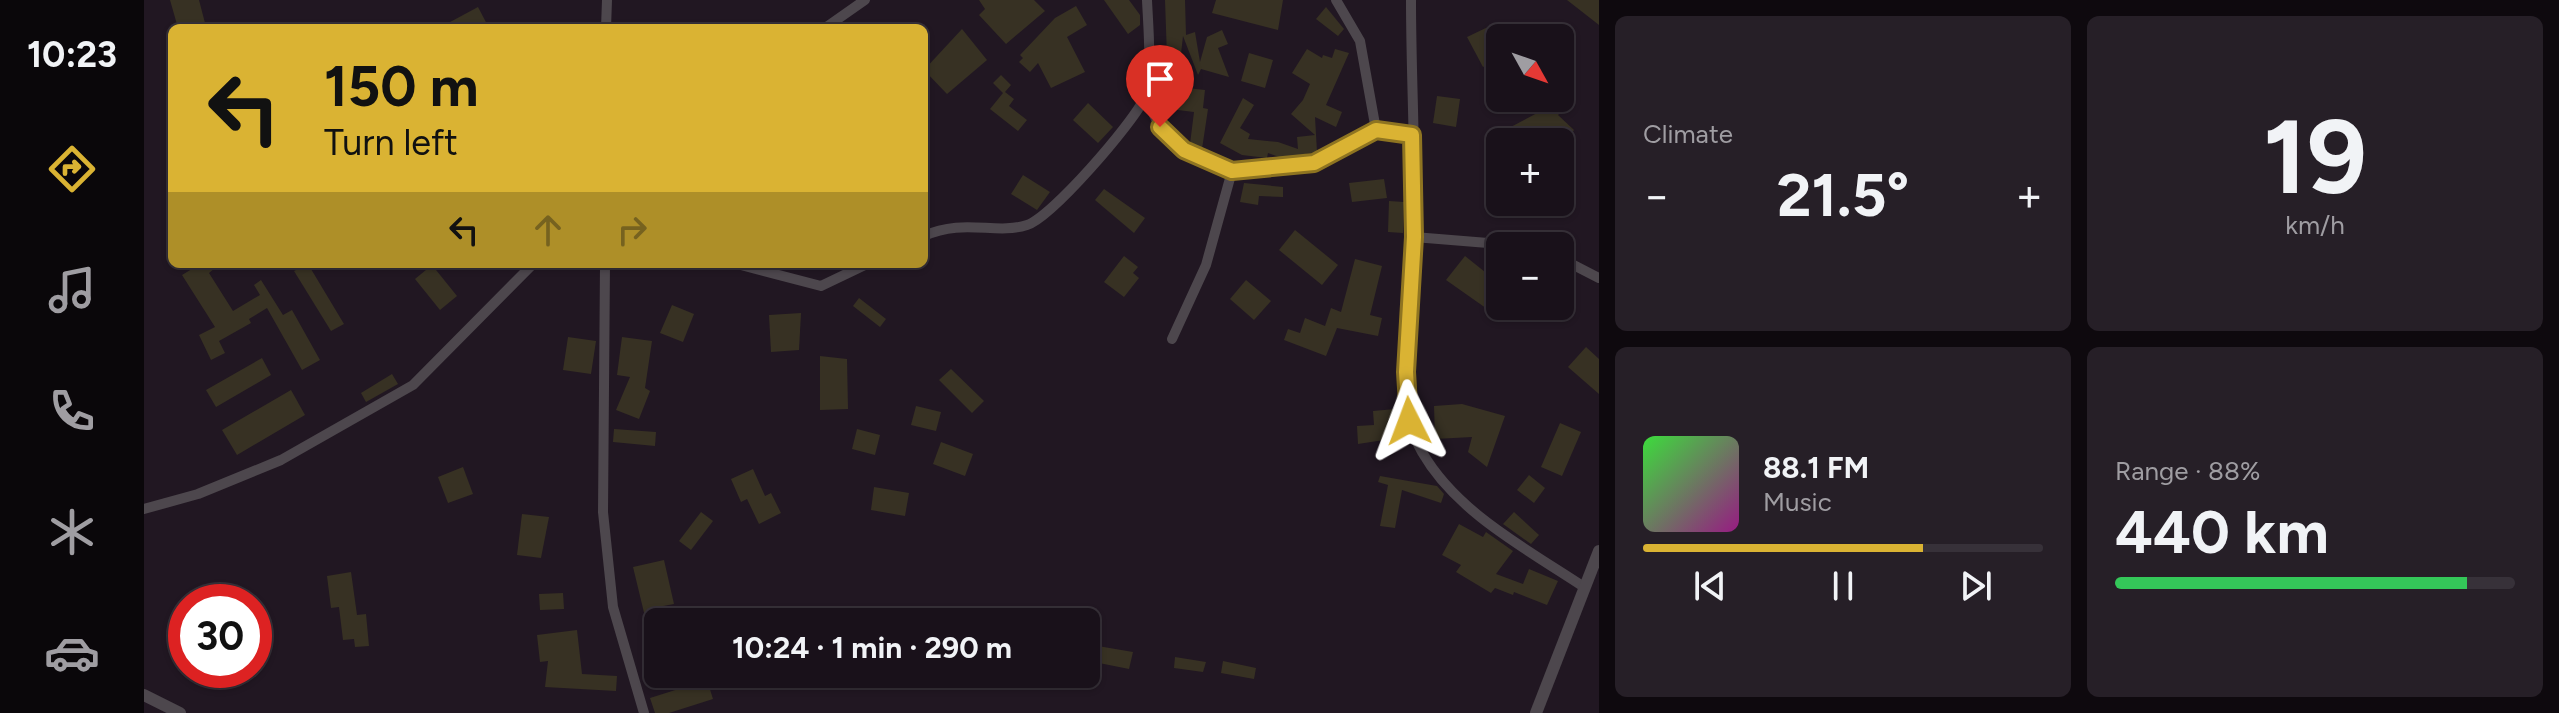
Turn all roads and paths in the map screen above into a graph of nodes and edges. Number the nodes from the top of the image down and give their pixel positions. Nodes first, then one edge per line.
1 (607, 0) edge
2 (865, 0) edge
3 (1147, 0) edge
4 (1336, 0) edge
5 (1411, 0) edge
6 (606, 24) edge
7 (831, 24) edge
8 (1145, 97) junction
9 (1376, 130) junction
10 (1412, 135) junction
11 (1232, 171) junction
12 (928, 235) edge
13 (1414, 237) junction
14 (1486, 243) edge
15 (1574, 265) edge
16 (529, 268) edge
17 (605, 268) edge
18 (752, 268) edge
19 (859, 268) edge
20 (1599, 278) edge
21 (1172, 339) dead end
22 (144, 509) edge
23 (1599, 551) edge
24 (1584, 587) junction
25 (144, 695) edge
26 (180, 713) edge
27 (644, 713) edge
28 (1536, 713) edge

1 - 6 street
2 - 7 street
3 - 8 street
4 - 9 street
5 - 10 street
8 - 11 street
8 - 12 street
9 - 10 street
9 - 11 street
10 - 13 street
11 - 21 street
13 - 14 street
13 - 24 street
15 - 20 street
16 - 22 street
17 - 27 street
18 - 19 street
23 - 24 street
24 - 28 street
25 - 26 street

